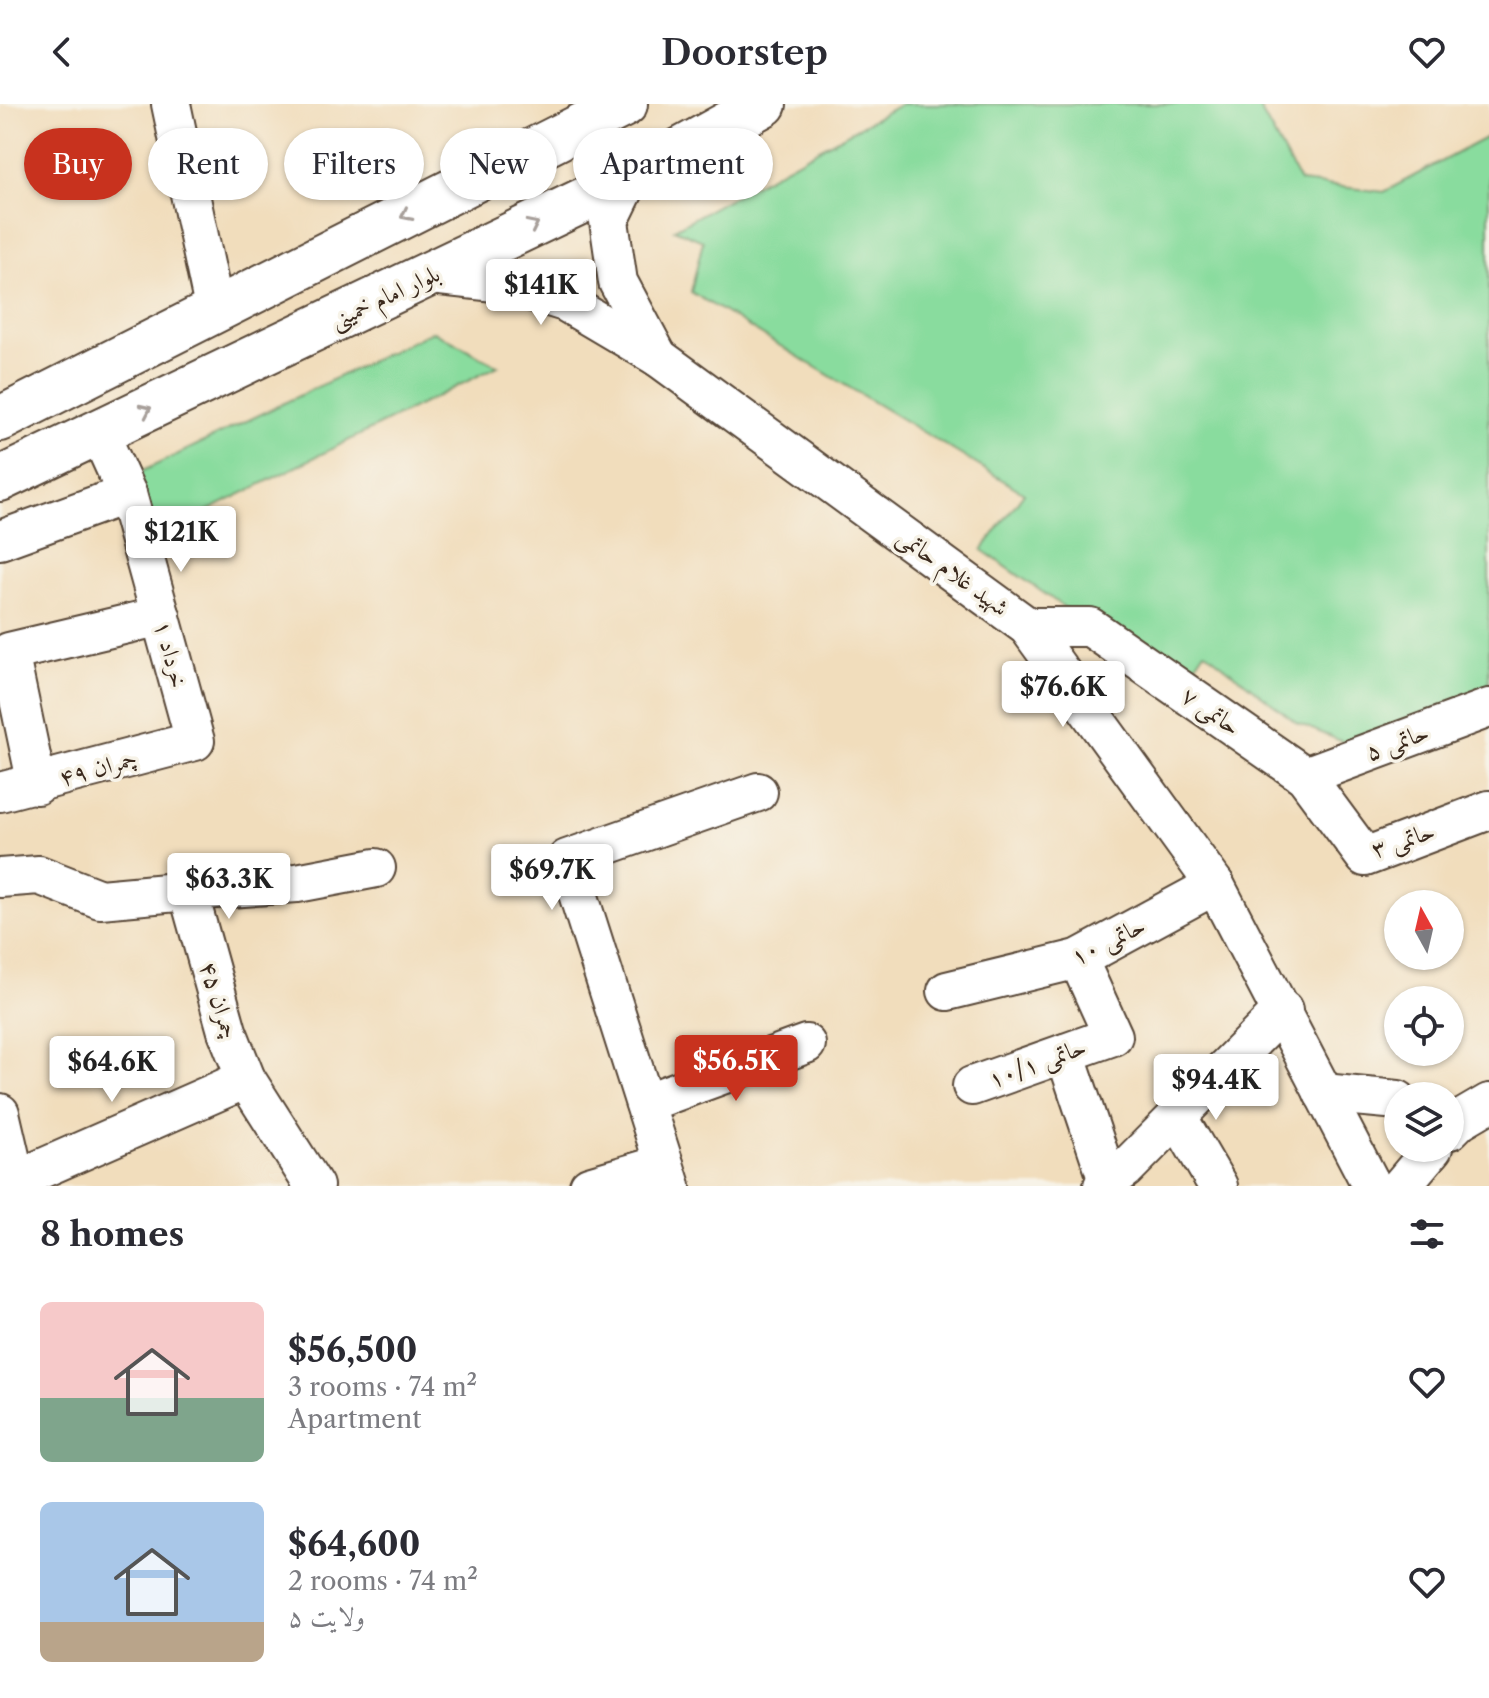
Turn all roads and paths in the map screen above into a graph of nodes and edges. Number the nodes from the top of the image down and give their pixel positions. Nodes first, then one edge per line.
1 (171, 104) edge
2 (625, 104) edge
3 (764, 104) edge
4 (721, 128) edge
5 (585, 200) edge
6 (619, 200) edge
7 (431, 275) junction
8 (215, 312) junction
9 (658, 357) junction
10 (9, 409) edge
11 (99, 432) junction
12 (0, 479) edge
13 (127, 494) junction
14 (0, 540) edge
15 (161, 616) junction
16 (1028, 627) junction
17 (1489, 708) edge
18 (195, 741) joint
19 (1305, 776) junction
20 (37, 785) junction
21 (0, 792) edge
22 (758, 792) dead end
23 (1489, 810) edge
24 (376, 868) dead end
25 (0, 878) edge
26 (1215, 885) junction
27 (188, 891) junction
28 (1078, 959) junction
29 (947, 991) dead end
30 (1283, 1010) junction
31 (806, 1044) dead end
32 (1065, 1053) junction
33 (246, 1079) junction
34 (972, 1086) dead end
35 (1323, 1093) junction
36 (1384, 1099) edge
37 (1464, 1101) edge
38 (1489, 1102) edge
39 (645, 1103) junction
40 (0, 1113) edge
41 (1177, 1116) junction
42 (1464, 1120) edge
43 (1421, 1162) edge
44 (668, 1175) edge
45 (12, 1184) edge
46 (1105, 1184) edge
47 (314, 1186) edge
48 (589, 1186) edge
49 (1218, 1186) edge
50 (1372, 1186) edge
51 (1401, 1186) edge

1 - 8 street
2 -> 8 main road
3 - 4 main road, بلوار امام خمینی
7 -> 5 main road, بلوار امام خمینی
6 - 9 street, شهید غلام حاتمی
7 - 9 street
11 -> 7 main road, بلوار امام خمینی
8 - 10 main road
9 - 16 street, شهید غلام حاتمی
11 - 12 main road, بلوار امام خمینی
11 - 13 street, خرداد ۱
13 - 14 street
13 - 15 street, خرداد ۱
15 - 18 street, خرداد ۱
15 - 20 street
16 - 19 street, حاتمی ۷
16 - 26 street, شهید غلام حاتمی
17 - 19 street, حاتمی ۵
18 - 20 street, چمران ۴۹
19 - 23 street, حاتمی ۳
20 - 21 street, چمران ۴۹
22 - 39 street
24 - 27 street
25 - 27 street
26 - 28 street, حاتمی ۱۰
26 - 30 street, شهید غلام حاتمی
27 - 33 street, چمران ۴۵
28 - 29 street, حاتمی ۱۰
28 - 32 street, حاتمی ۱۰/۱
30 - 35 street, شهید غلام حاتمی
30 - 41 street
31 - 39 street
32 - 34 street, حاتمی ۱۰/۱
32 - 46 street
33 - 45 street
33 - 47 street, چمران ۴۵
35 - 36 street
35 - 50 street, شهید غلام حاتمی
37 - 38 street
38 - 42 street
39 - 44 street
40 - 45 street
41 - 46 street
41 - 49 street
43 - 51 street
44 - 48 street

